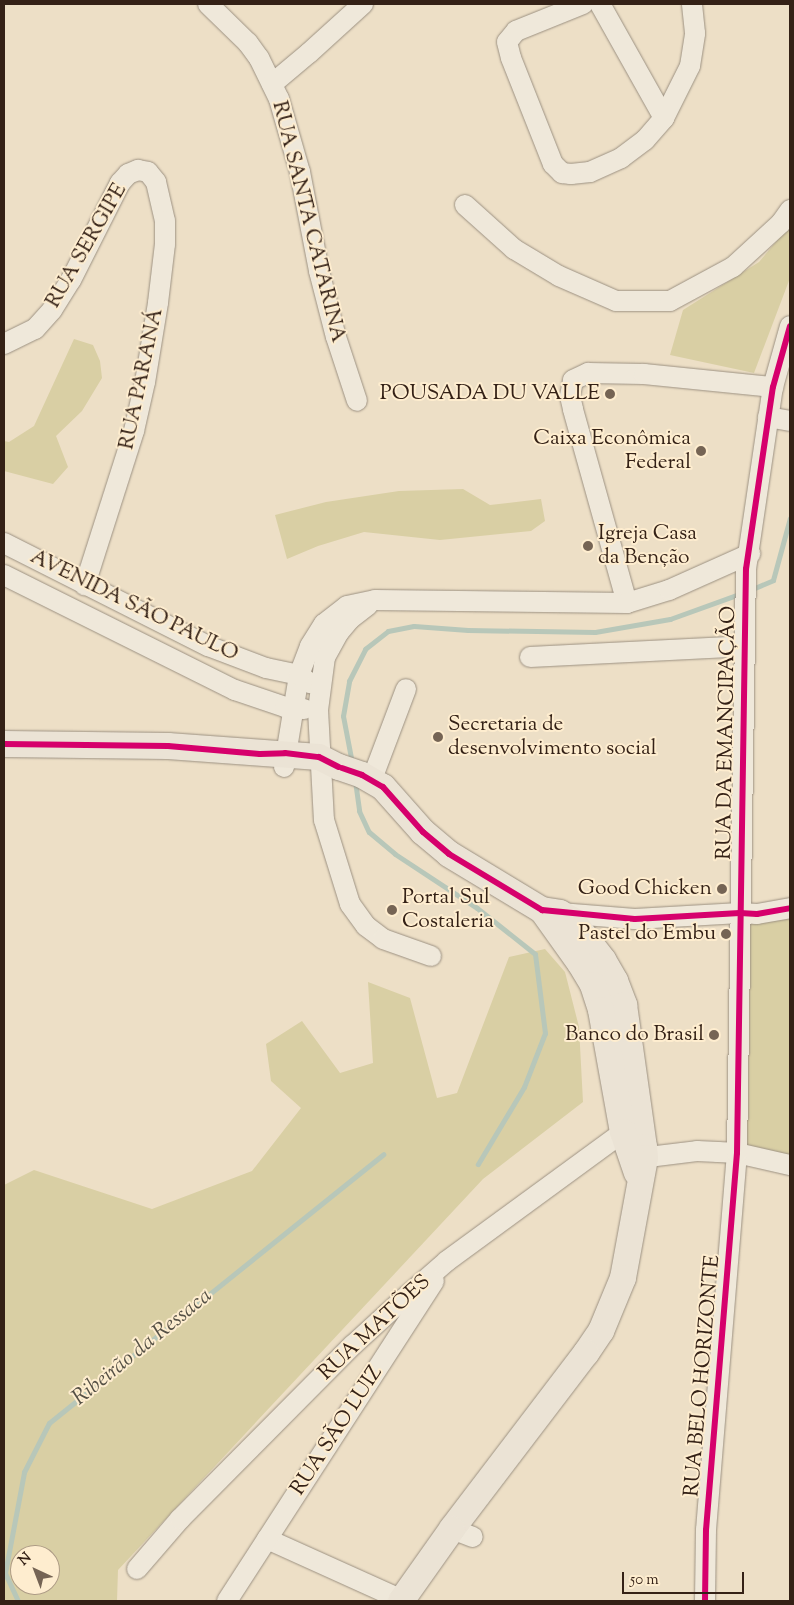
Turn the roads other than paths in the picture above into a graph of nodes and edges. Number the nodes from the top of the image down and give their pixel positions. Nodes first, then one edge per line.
1 (208, 4) edge
2 (363, 4) edge
3 (583, 4) edge
4 (600, 4) edge
5 (692, 4) edge
6 (272, 84) junction
7 (664, 118) junction
8 (148, 172) joint
9 (465, 205) dead end
10 (790, 210) edge
11 (790, 326) edge
12 (4, 344) edge
13 (773, 386) junction
14 (357, 401) dead end
15 (768, 416) junction
16 (790, 421) edge
17 (4, 543) edge
18 (748, 562) junction
19 (4, 575) edge
20 (85, 585) junction
21 (375, 600) junction
22 (627, 602) junction
23 (744, 646) junction
24 (530, 657) dead end
25 (299, 675) junction
26 (406, 688) dead end
27 (319, 701) junction
28 (292, 709) junction
29 (4, 744) edge
30 (285, 760) junction
31 (342, 769) junction
32 (790, 908) edge
33 (551, 912) junction
34 (740, 912) junction
35 (431, 956) dead end
36 (641, 1153) junction
37 (737, 1153) junction
38 (790, 1165) edge
39 (448, 1261) junction
40 (267, 1538) junction
41 (137, 1569) dead end
42 (227, 1601) edge
43 (402, 1601) edge
44 (705, 1601) edge

1 - 6 street, RUA SANTA CATARINA
2 - 6 street
3 - 7 street
4 - 7 street
5 - 7 street
6 - 14 street, RUA SANTA CATARINA
8 - 12 street, RUA SERGIPE
8 - 20 street, RUA PARANÁ
9 - 10 street
11 - 13 street, RUA DA EMANCIPAÇÃO
13 - 15 street, RUA DA EMANCIPAÇÃO
13 - 22 street
15 - 16 street
15 - 18 street, RUA DA EMANCIPAÇÃO
17 - 20 street, AVENIDA SÃO PAULO
18 - 22 street
18 - 23 street, RUA DA EMANCIPAÇÃO
19 - 28 street, AVENIDA SÃO PAULO
20 - 25 street, AVENIDA SÃO PAULO
21 - 22 street
21 - 25 street
21 - 27 street
23 - 24 street
23 - 34 street, RUA DA EMANCIPAÇÃO
25 - 27 street, AVENIDA SÃO PAULO
25 - 28 street
26 - 31 street
27 - 28 street, AVENIDA SÃO PAULO
27 - 31 street
28 - 30 street
29 - 30 main road
30 - 31 main road
31 - 33 main road
31 - 35 street
32 - 34 street
33 - 34 street
33 - 36 main road
34 - 37 street, RUA DA EMANCIPAÇÃO
36 - 37 street
36 - 39 street, RUA MATÕES
36 - 43 main road
37 - 38 street
37 - 44 street, RUA BELO HORIZONTE
39 - 40 street, RUA SÃO LUIZ
39 - 41 street, RUA MATÕES
40 - 42 street, RUA SÃO LUIZ
40 - 43 street

